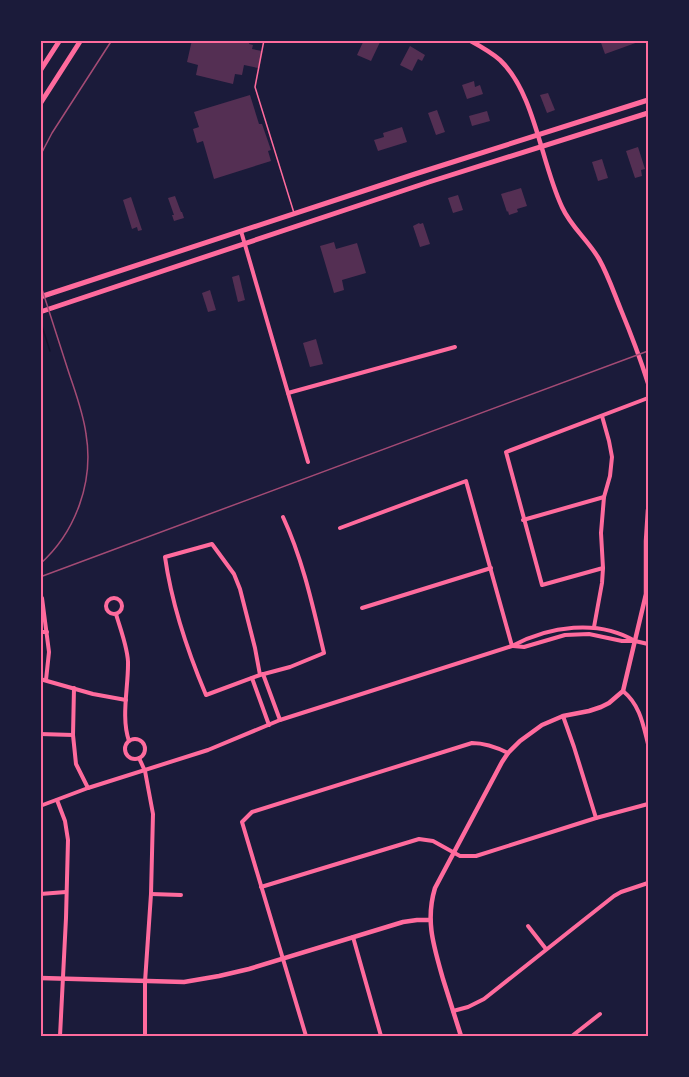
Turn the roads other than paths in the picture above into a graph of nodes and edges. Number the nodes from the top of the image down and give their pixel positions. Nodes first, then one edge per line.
1 (60, 40) edge
2 (81, 40) edge
3 (264, 40) edge
4 (469, 40) edge
5 (40, 71) edge
6 (648, 100) edge
7 (40, 104) edge
8 (648, 113) edge
9 (538, 135) junction
10 (541, 147) junction
11 (378, 186) junction
12 (381, 198) junction
13 (295, 214) junction
14 (241, 231) junction
15 (245, 244) junction
16 (121, 271) junction
17 (125, 284) junction
18 (40, 297) edge
19 (40, 312) edge
20 (455, 347) dead end
21 (648, 383) edge
22 (288, 393) junction
23 (648, 398) edge
24 (602, 416) junction
25 (308, 462) dead end
26 (604, 497) junction
27 (648, 510) edge
28 (283, 517) dead end
29 (523, 520) junction
30 (340, 528) dead end
31 (491, 568) junction
32 (603, 568) junction
33 (42, 598) dead end
34 (362, 608) dead end
35 (116, 614) junction
36 (594, 627) junction
37 (40, 632) edge
38 (47, 632) junction
39 (635, 641) junction
40 (648, 644) edge
41 (512, 646) junction
42 (262, 674) junction
43 (252, 678) junction
44 (43, 680) edge
45 (74, 688) junction
46 (623, 691) junction
47 (126, 700) junction
48 (563, 716) junction
49 (280, 720) junction
50 (269, 725) junction
51 (40, 734) edge
52 (73, 735) junction
53 (129, 741) junction
54 (648, 744) edge
55 (508, 753) junction
56 (139, 758) junction
57 (145, 771) junction
58 (88, 788) junction
59 (57, 800) junction
60 (648, 804) edge
61 (40, 806) edge
62 (596, 818) junction
63 (454, 853) junction
64 (648, 884) edge
65 (261, 887) junction
66 (66, 892) junction
67 (40, 894) edge
68 (151, 894) junction
69 (181, 895) dead end
70 (430, 920) junction
71 (528, 926) dead end
72 (353, 937) junction
73 (546, 949) junction
74 (283, 958) junction
75 (40, 978) edge
76 (63, 979) junction
77 (145, 982) junction
78 (453, 1011) junction
79 (600, 1014) dead end
80 (60, 1036) edge
81 (145, 1036) edge
82 (306, 1036) edge
83 (381, 1036) edge
84 (460, 1036) edge
85 (572, 1036) edge

1 - 5 main road
2 - 7 main road
3 - 13 lane
4 - 9 street
6 - 9 main road
8 - 10 main road
9 - 10 street
9 - 11 main road
10 - 12 main road
10 - 21 street
11 - 12 main road
11 - 13 main road
12 - 15 main road
13 - 14 main road
14 - 15 street
14 - 16 main road
15 - 17 main road
15 - 22 street
16 - 17 main road
16 - 18 main road
17 - 19 main road
20 - 22 street
22 - 25 street
23 - 24 street
24 - 26 street
24 - 29 street
26 - 29 street
26 - 32 street
27 - 39 street
28 - 42 street
29 - 32 street
30 - 31 street
31 - 34 street
31 - 41 street
32 - 36 street
33 - 38 street
35 - 35 street
35 - 47 street
36 - 39 street
36 - 41 street
37 - 38 street
38 - 44 street
39 - 40 street
39 - 41 street
39 - 46 street
41 - 49 street
42 - 43 street
42 - 43 street
42 - 49 street
43 - 50 street
44 - 45 street
45 - 47 street
45 - 52 street
46 - 48 street
46 - 54 street
47 - 53 street
48 - 55 street
48 - 62 street
49 - 50 street
50 - 57 street
51 - 52 street
52 - 58 street
53 - 56 street
53 - 56 street
55 - 63 street
55 - 65 street
56 - 57 street
57 - 58 street
57 - 68 street
58 - 59 street
59 - 61 street
59 - 66 street
60 - 62 street
62 - 63 street
63 - 65 street
63 - 70 street
64 - 73 street
65 - 74 street
66 - 67 street
66 - 76 street
68 - 69 street
68 - 77 street
70 - 72 street
70 - 78 street
71 - 73 street
72 - 74 street
72 - 83 street
73 - 78 street
74 - 77 street
74 - 82 street
75 - 76 street
76 - 77 street
76 - 80 street
77 - 81 street
78 - 84 street
79 - 85 street

